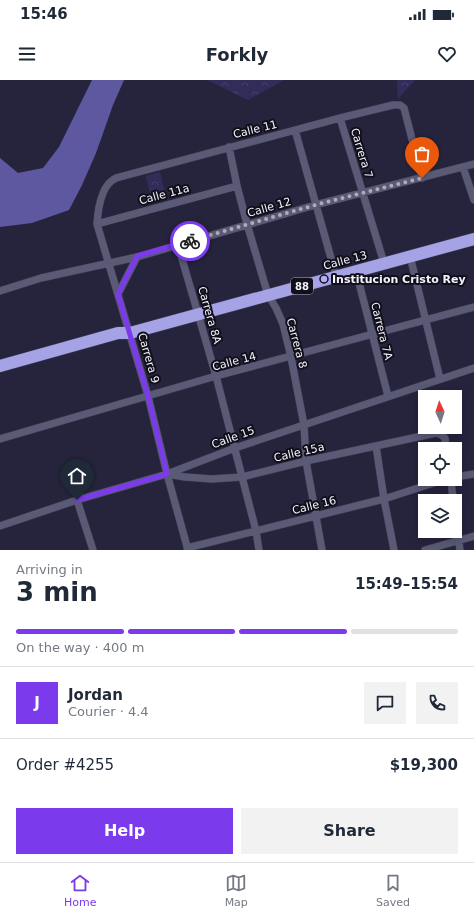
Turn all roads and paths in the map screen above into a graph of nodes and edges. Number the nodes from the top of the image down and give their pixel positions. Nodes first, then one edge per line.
1 (340, 118) junction
2 (295, 130) junction
3 (229, 147) junction
4 (474, 164) edge
5 (463, 167) junction
6 (116, 178) joint
7 (422, 178) junction
8 (237, 186) junction
9 (362, 193) junction
10 (474, 200) edge
11 (315, 205) junction
12 (97, 224) junction
13 (247, 224) junction
14 (474, 238) edge
15 (178, 245) junction
16 (137, 256) junction
17 (410, 256) junction
18 (109, 263) junction
19 (384, 263) junction
20 (356, 271) junction
21 (336, 276) junction
22 (0, 291) edge
23 (118, 294) junction
24 (268, 295) junction
25 (474, 307) edge
26 (198, 314) junction
27 (425, 320) junction
28 (130, 332) junction
29 (372, 335) junction
30 (291, 357) junction
31 (0, 366) edge
32 (474, 368) edge
33 (0, 373) edge
34 (216, 376) junction
35 (440, 379) junction
36 (148, 396) junction
37 (388, 396) junction
38 (304, 424) junction
39 (0, 438) edge
40 (445, 442) edge
41 (376, 446) junction
42 (235, 448) junction
43 (306, 461) junction
44 (167, 474) junction
45 (474, 474) edge
46 (462, 476) edge
47 (242, 477) junction
48 (423, 486) edge
49 (384, 498) junction
50 (77, 500) junction
51 (315, 516) junction
52 (0, 526) edge
53 (256, 531) junction
54 (474, 536) edge
55 (458, 538) edge
56 (458, 541) junction
57 (187, 549) edge
58 (93, 550) edge
59 (258, 550) edge
60 (322, 550) edge
61 (394, 550) edge
62 (425, 550) edge
63 (460, 550) edge

1 - 2 street, Calle 11
1 - 7 street, Calle 11
1 - 9 street, Carrera 7
2 - 3 street, Calle 11
2 - 11 street
3 - 6 street, Calle 11
3 - 8 street, Carrera 8
4 - 5 street, Calle 12
5 - 7 street, Calle 12
5 - 10 street
6 - 12 street, Carrera 9
7 - 9 street, Calle 12
8 - 12 street, Calle 11a
8 - 13 street, Carrera 8
9 - 11 street, Calle 12
9 - 19 street, Carrera 7
11 - 13 street, Calle 12
11 - 21 street
12 - 18 street, Carrera 9
13 - 15 street, Calle 12
13 - 24 street, Carrera 8
14 - 17 highway, Calle 13 / 88
15 - 16 street, Calle 12
15 - 26 street, Carrera 8A
16 - 18 street, Calle 12
16 - 23 street
17 - 19 highway, Calle 13 / 88
17 - 27 street
18 - 22 street, Calle 12
18 - 23 street, Carrera 9
19 - 20 highway, Calle 13 / 88
20 - 21 highway, Calle 13 / 88
20 - 29 street, Carrera 7A
21 - 24 highway, Calle 13 / 88
23 - 28 street, Carrera 9
24 - 26 highway, Calle 13 / 88
24 - 30 street, Carrera 8
25 - 27 street, Calle 14
26 - 28 highway, Calle 13 / 88
26 - 34 street, Carrera 8A
27 - 29 street, Calle 14
27 - 35 street
28 - 31 highway, Calle 13 / 88
28 - 33 highway, Calle 13 / 88
28 - 36 street, Carrera 9
29 - 30 street, Calle 14
29 - 37 street, Carrera 7A
30 - 34 street, Calle 14
30 - 38 street, Carrera 8
32 - 35 street, Calle 15
34 - 36 street, Calle 14
34 - 42 street, Carrera 8A
35 - 37 street, Calle 15
36 - 39 street, Calle 14
36 - 44 street, Carrera 9
37 - 38 street, Calle 15
38 - 42 street, Calle 15
38 - 43 street, Carrera 8
40 - 41 street, Calle 15a
41 - 43 street, Calle 15a
41 - 49 street
42 - 44 street, Calle 15
42 - 47 street, Carrera 8A
43 - 47 street, Calle 15a
43 - 51 street, Carrera 8
44 - 47 street, Calle 15a
44 - 50 street, Calle 15
44 - 57 street, Carrera 9
45 - 46 street
47 - 53 street, Carrera 8A
48 - 49 street, Calle 16
49 - 51 street, Calle 16
49 - 61 street
50 - 52 street, Calle 15
50 - 58 street
51 - 53 street, Calle 16
51 - 60 street, Carrera 8
53 - 57 street, Calle 16
53 - 59 street, Carrera 8A
54 - 56 street
55 - 56 street
56 - 62 street
56 - 63 street

